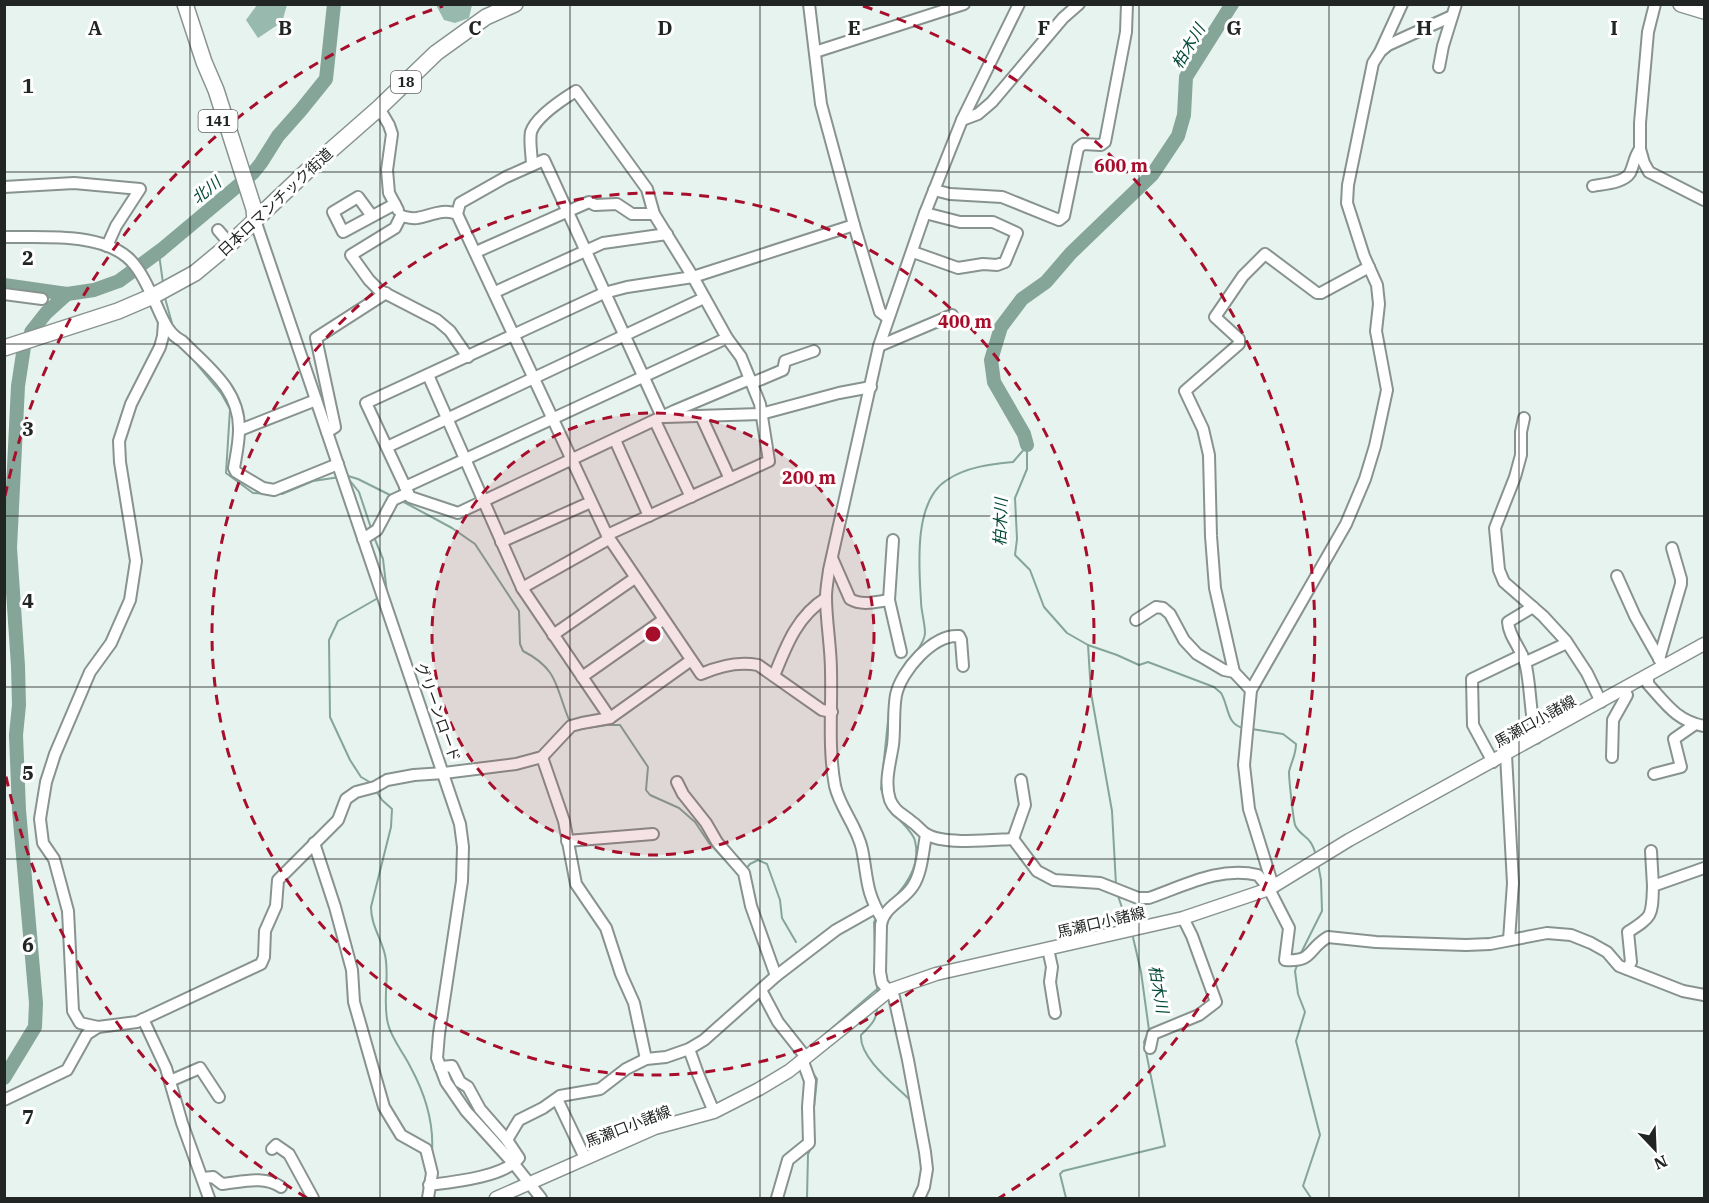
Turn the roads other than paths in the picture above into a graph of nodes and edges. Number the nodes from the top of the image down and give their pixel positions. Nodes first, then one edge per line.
1 (185, 4) edge
2 (515, 4) edge
3 (809, 4) edge
4 (964, 4) edge
5 (1019, 4) edge
6 (1079, 4) edge
7 (1127, 4) edge
8 (1402, 4) edge
9 (1456, 4) edge
10 (1655, 4) edge
11 (1681, 4) edge
12 (1704, 11) edge
13 (1452, 16) junction
14 (815, 52) junction
15 (1380, 52) junction
16 (1439, 67) dead end
17 (379, 108) junction
18 (962, 120) junction
19 (1640, 150) junction
20 (532, 165) junction
21 (1593, 186) dead end
22 (4, 187) edge
23 (934, 190) junction
24 (1704, 200) edge
25 (395, 204) junction
26 (566, 211) junction
27 (654, 213) junction
28 (925, 213) junction
29 (457, 214) junction
30 (372, 216) dead end
31 (401, 216) junction
32 (255, 220) junction
33 (854, 225) junction
34 (218, 230) dead end
35 (667, 234) junction
36 (4, 237) edge
37 (230, 244) junction
38 (107, 246) junction
39 (585, 251) junction
40 (476, 252) junction
41 (913, 252) junction
42 (1369, 267) junction
43 (693, 277) junction
44 (495, 292) junction
45 (386, 293) junction
46 (604, 293) junction
47 (4, 294) edge
48 (153, 296) junction
49 (704, 298) junction
50 (42, 299) dead end
51 (952, 315) dead end
52 (888, 318) junction
53 (164, 322) junction
54 (624, 335) junction
55 (514, 336) junction
56 (727, 338) junction
57 (879, 346) junction
58 (4, 348) edge
59 (814, 351) dead end
60 (468, 357) junction
61 (428, 375) junction
62 (643, 377) junction
63 (534, 378) junction
64 (751, 381) junction
65 (871, 387) junction
66 (316, 400) junction
67 (761, 414) junction
68 (701, 416) junction
69 (1524, 418) dead end
70 (447, 419) junction
71 (552, 419) junction
72 (658, 419) junction
73 (240, 430) junction
74 (327, 432) junction
75 (615, 440) junction
76 (387, 447) junction
77 (465, 459) junction
78 (571, 461) junction
79 (338, 464) junction
80 (730, 479) junction
81 (407, 490) junction
82 (691, 497) junction
83 (484, 502) junction
84 (591, 502) junction
85 (648, 516) junction
86 (608, 537) junction
87 (363, 539) junction
88 (892, 540) dead end
89 (501, 542) junction
90 (1672, 548) dead end
91 (832, 558) junction
92 (1617, 576) dead end
93 (635, 578) junction
94 (522, 588) junction
95 (826, 598) junction
96 (889, 600) junction
97 (1533, 607) junction
98 (663, 620) junction
99 (1136, 620) dead end
100 (553, 635) junction
101 (1567, 643) junction
102 (1704, 644) edge
103 (901, 652) dead end
104 (1524, 659) junction
105 (690, 661) junction
106 (1661, 663) junction
107 (963, 666) dead end
108 (1234, 672) junction
109 (774, 676) junction
110 (582, 677) junction
111 (1648, 677) junction
112 (1251, 690) junction
113 (1624, 690) junction
114 (1601, 702) junction
115 (832, 712) junction
116 (610, 718) junction
117 (1699, 725) edge
118 (1536, 738) junction
119 (1506, 755) junction
120 (542, 757) junction
121 (1612, 757) dead end
122 (1493, 762) junction
123 (444, 773) junction
124 (1654, 774) dead end
125 (1021, 780) dead end
126 (677, 782) dead end
127 (653, 834) dead end
128 (926, 835) junction
129 (1012, 839) junction
130 (567, 841) junction
131 (314, 843) junction
132 (1651, 851) dead end
133 (1704, 868) edge
134 (1653, 886) junction
135 (1271, 888) junction
136 (875, 908) junction
137 (1184, 918) junction
138 (882, 919) junction
139 (1509, 940) junction
140 (1048, 950) junction
141 (1627, 969) junction
142 (776, 976) junction
143 (760, 990) junction
144 (890, 990) junction
145 (1704, 995) edge
146 (1055, 1014) dead end
147 (143, 1019) junction
148 (98, 1027) junction
149 (1150, 1048) dead end
150 (689, 1049) junction
151 (803, 1058) junction
152 (646, 1059) junction
153 (441, 1067) junction
154 (170, 1081) junction
155 (219, 1097) dead end
156 (557, 1098) junction
157 (4, 1100) edge
158 (714, 1112) junction
159 (507, 1140) junction
160 (272, 1149) dead end
161 (585, 1158) junction
162 (514, 1164) junction
163 (203, 1178) junction
164 (529, 1184) junction
165 (429, 1185) junction
166 (281, 1187) dead end
167 (209, 1198) edge
168 (313, 1198) edge
169 (428, 1198) edge
170 (496, 1198) edge
171 (541, 1198) edge
172 (777, 1198) edge
173 (918, 1198) edge

1 - 32 highway, 141
2 - 17 highway, 日本ロマンチック街道 / 18
3 - 14 street
4 - 14 street
5 - 18 street
6 - 18 street
7 - 23 street
8 - 15 street
9 - 13 street
10 - 19 street
11 - 12 highway
13 - 15 street
13 - 16 street
14 - 33 street
15 - 42 street
17 - 25 street
17 - 32 highway, 日本ロマンチック街道 / 18
18 - 23 street
19 - 21 street
19 - 24 street
20 - 26 street
20 - 27 street
20 - 29 street
22 - 38 street
23 - 28 street
25 - 30 street
25 - 31 street
26 - 27 street
26 - 39 street
26 - 40 street
27 - 35 street
28 - 41 street
28 - 41 street
29 - 31 street
29 - 40 street
31 - 45 street
32 - 37 highway, 日本ロマンチック街道 / 18
32 - 66 street, グリーンロード
33 - 43 street
33 - 52 street
34 - 37 street
35 - 39 street
35 - 43 street
36 - 38 street
37 - 48 highway, 日本ロマンチック街道 / 18
38 - 48 street
39 - 44 street
39 - 46 street
40 - 44 street
41 - 52 street
42 - 108 street
42 - 112 street
43 - 46 street
43 - 49 street
44 - 55 street
45 - 60 street
45 - 74 street
46 - 54 street
46 - 55 street
47 - 50 street
48 - 53 street
48 - 58 highway, 日本ロマンチック街道 / 18
49 - 54 street
49 - 56 street
51 - 57 street
52 - 57 street
53 - 73 street
53 - 148 street
54 - 62 street
54 - 63 street
55 - 60 street
55 - 63 street
56 - 62 street
56 - 64 street
57 - 65 street
59 - 64 street
60 - 61 street
61 - 70 street
61 - 76 street
62 - 71 street
62 - 72 street
63 - 70 street
63 - 71 street
64 - 67 street
64 - 72 street
65 - 67 street
65 - 91 street
66 - 73 street
66 - 74 street, グリーンロード
67 - 68 street
67 - 80 street
68 - 72 street
68 - 80 street
69 - 97 street
70 - 76 street
70 - 77 street
71 - 77 street
71 - 78 street
72 - 75 street
72 - 82 street
73 - 79 street
74 - 79 street, グリーンロード
75 - 78 street
75 - 85 street
76 - 81 street
77 - 81 street
77 - 83 street
78 - 83 street
78 - 84 street
79 - 87 street, グリーンロード
80 - 82 street
81 - 83 street
81 - 87 street
82 - 85 street
83 - 89 street
84 - 86 street
84 - 89 street
85 - 86 street
86 - 93 street
86 - 94 street
87 - 123 street, グリーンロード
88 - 96 street
89 - 94 street
90 - 106 street
91 - 95 street
91 - 96 street
92 - 106 street
93 - 98 street
93 - 100 street
94 - 100 street
95 - 109 street
95 - 115 street
96 - 103 street
97 - 101 street
97 - 104 street
98 - 105 street
98 - 110 street
99 - 108 street
100 - 110 street
101 - 104 street
101 - 114 street
102 - 106 main road, 馬瀬口小諸線
104 - 118 street
104 - 122 street
105 - 109 street
105 - 116 street
106 - 111 main road, 馬瀬口小諸線
107 - 128 street
108 - 112 street
109 - 115 street
110 - 116 street
111 - 113 main road, 馬瀬口小諸線
111 - 117 street
112 - 135 street
113 - 114 main road, 馬瀬口小諸線
113 - 121 street
114 - 118 main road, 馬瀬口小諸線
115 - 136 street
116 - 120 street
117 - 124 street
118 - 119 main road, 馬瀬口小諸線
119 - 122 main road, 馬瀬口小諸線
119 - 139 street
120 - 123 street
120 - 130 street
122 - 135 main road, 馬瀬口小諸線
123 - 131 street
123 - 153 street, グリーンロード
125 - 129 street
126 - 142 street
127 - 130 street
128 - 129 street
128 - 138 street
129 - 135 street
130 - 152 street
131 - 147 street
131 - 165 street
132 - 134 street
133 - 134 street
134 - 141 street
135 - 137 main road, 馬瀬口小諸線
135 - 139 street
136 - 138 street
136 - 142 street
137 - 140 main road, 馬瀬口小諸線
137 - 149 street
138 - 144 street
139 - 141 street
140 - 144 main road, 馬瀬口小諸線
140 - 146 street
141 - 145 street
142 - 143 street
143 - 150 street
143 - 151 street
144 - 151 main road, 馬瀬口小諸線
144 - 173 street
147 - 148 street
147 - 154 street
148 - 157 street
150 - 152 street
150 - 158 street
151 - 158 main road, 馬瀬口小諸線
151 - 172 street
152 - 156 street
153 - 159 street
153 - 162 street, グリーンロード
154 - 155 street
154 - 163 street
156 - 159 street
156 - 161 street
158 - 161 main road, 馬瀬口小諸線
159 - 162 street
160 - 168 street
161 - 164 main road, 馬瀬口小諸線
162 - 164 street, グリーンロード
162 - 165 street
163 - 166 street
163 - 167 street
164 - 170 main road, 馬瀬口小諸線
164 - 171 street, グリーンロード
165 - 169 street

